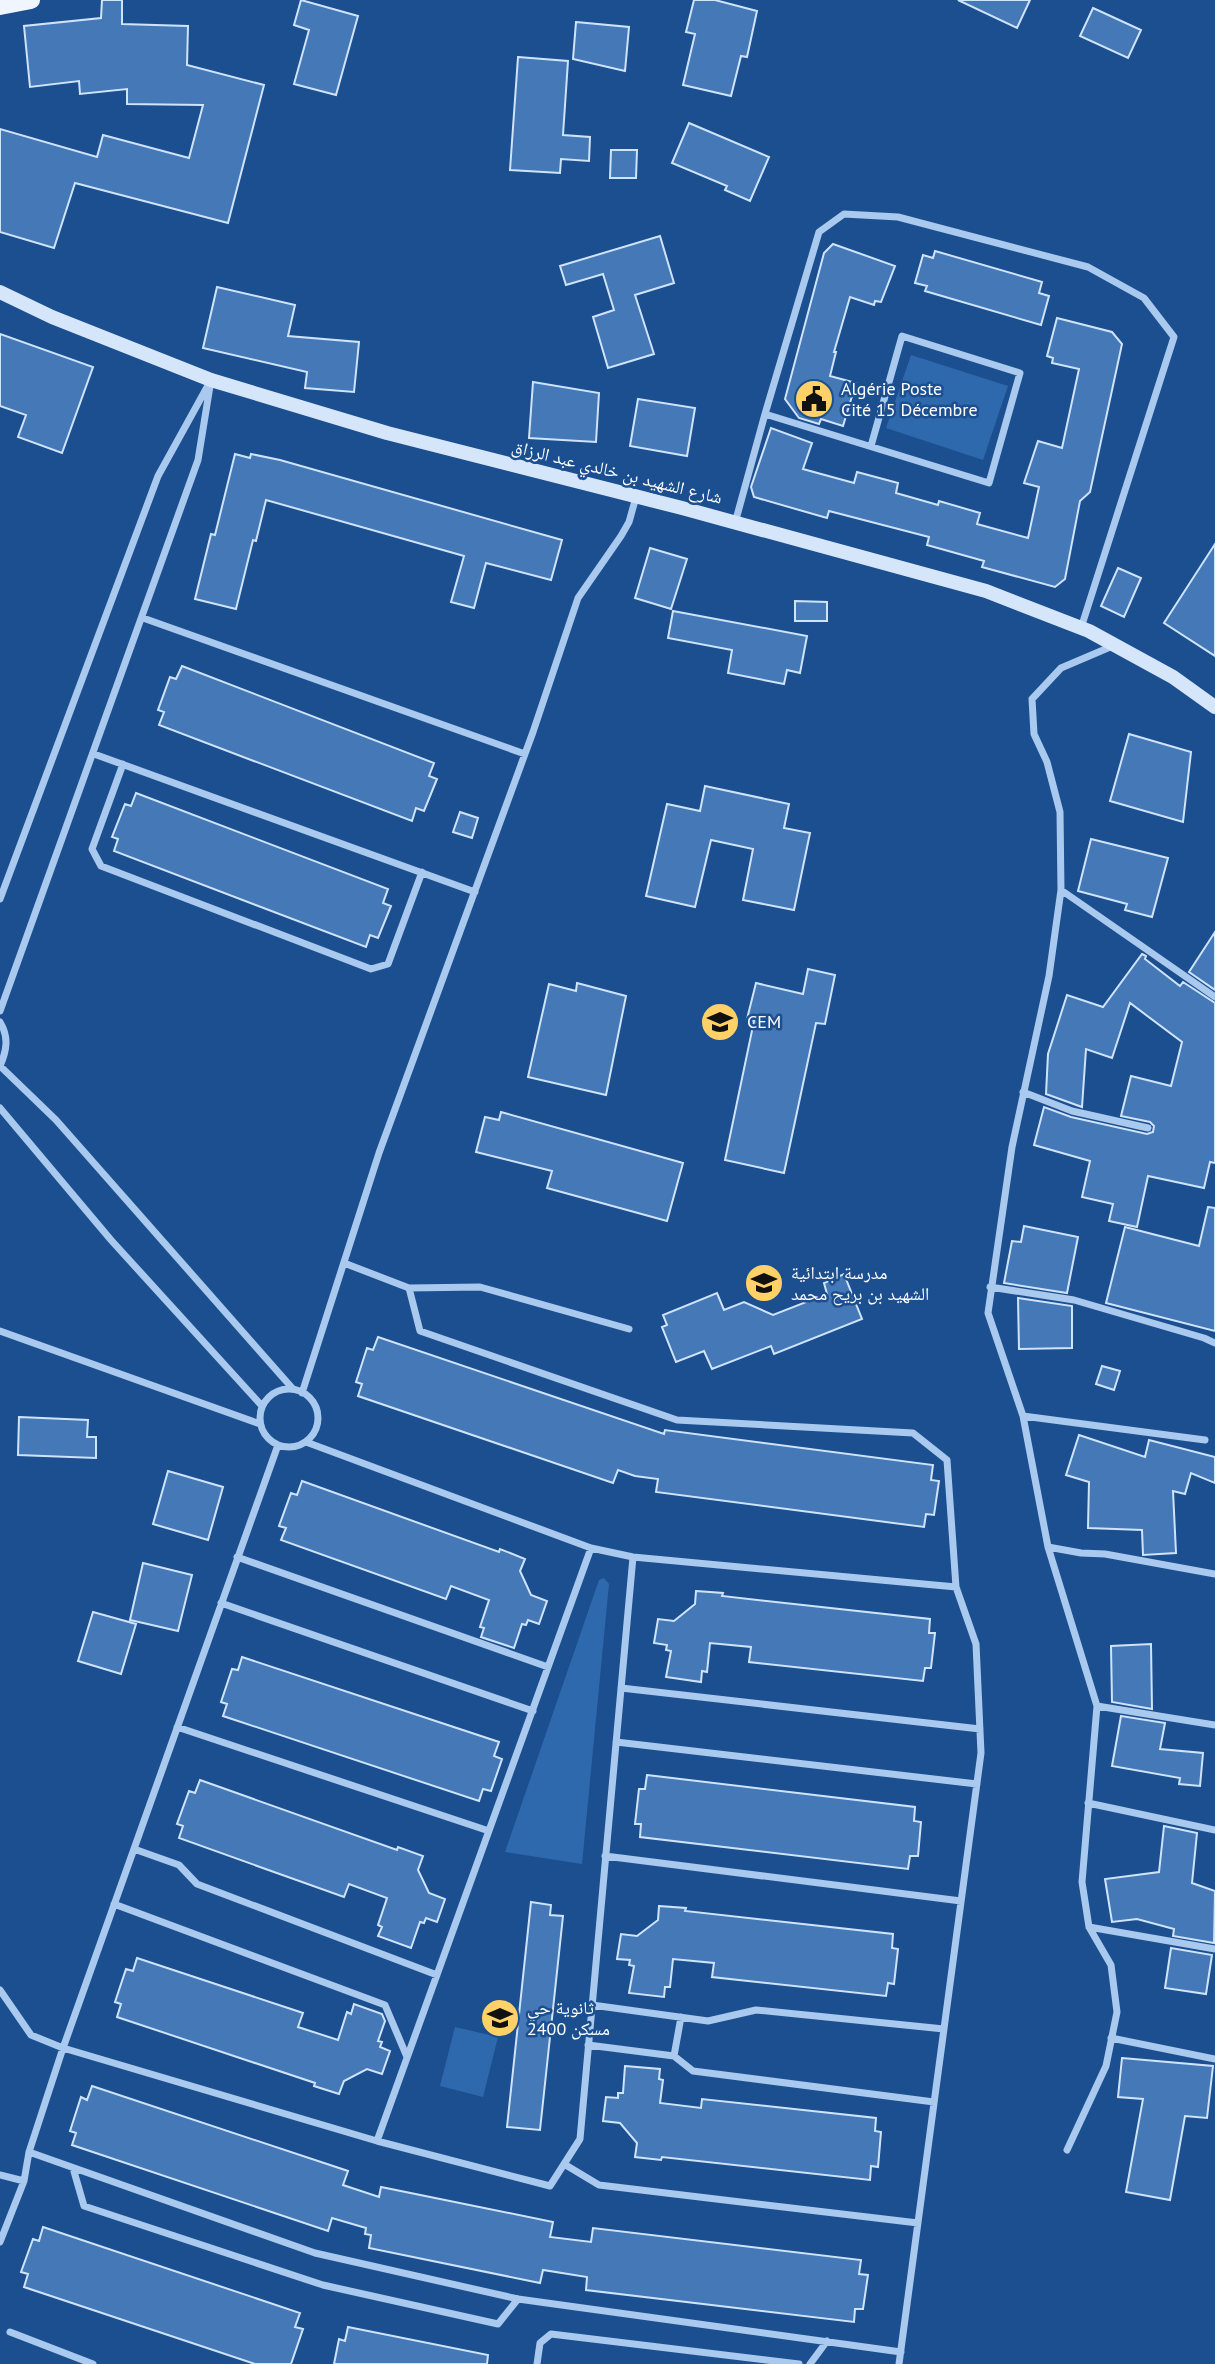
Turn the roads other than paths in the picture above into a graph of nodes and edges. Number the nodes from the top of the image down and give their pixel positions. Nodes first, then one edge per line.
1 (31, 0) edge
2 (0, 6) edge
3 (0, 292) edge
4 (211, 380) junction
5 (765, 414) junction
6 (871, 446) junction
7 (636, 497) junction
8 (735, 523) junction
9 (143, 618) junction
10 (1081, 628) junction
11 (1117, 645) junction
12 (1215, 706) edge
13 (94, 754) junction
14 (525, 754) junction
15 (123, 764) junction
16 (422, 872) junction
17 (1061, 890) junction
18 (475, 892) junction
19 (0, 899) edge
20 (1215, 996) edge
21 (0, 1011) edge
22 (0, 1022) edge
23 (1023, 1092) junction
24 (0, 1108) edge
25 (1147, 1128) dead end
26 (344, 1264) junction
27 (990, 1287) junction
28 (408, 1288) junction
29 (629, 1329) dead end
30 (0, 1331) edge
31 (1215, 1343) edge
32 (293, 1389) junction
33 (302, 1392) junction
34 (262, 1406) junction
35 (1023, 1416) junction
36 (260, 1424) junction
37 (1205, 1440) dead end
38 (306, 1442) junction
39 (278, 1445) junction
40 (1048, 1547) junction
41 (591, 1548) junction
42 (237, 1557) junction
43 (633, 1557) junction
44 (1215, 1574) edge
45 (956, 1587) junction
46 (221, 1603) junction
47 (548, 1667) junction
48 (621, 1688) junction
49 (1097, 1706) junction
50 (533, 1711) junction
51 (1215, 1725) edge
52 (177, 1727) junction
53 (980, 1729) junction
54 (616, 1742) junction
55 (977, 1784) junction
56 (1088, 1803) junction
57 (1215, 1830) edge
58 (489, 1831) junction
59 (134, 1849) junction
60 (606, 1856) junction
61 (961, 1901) junction
62 (114, 1904) junction
63 (1089, 1927) junction
64 (1215, 1949) edge
65 (437, 1975) junction
66 (0, 1990) edge
67 (592, 2005) junction
68 (681, 2017) junction
69 (944, 2029) junction
70 (1111, 2038) junction
71 (588, 2045) junction
72 (63, 2048) junction
73 (674, 2056) junction
74 (407, 2057) junction
75 (1215, 2059) edge
76 (934, 2102) junction
77 (377, 2141) junction
78 (1067, 2150) dead end
79 (29, 2152) junction
80 (564, 2164) junction
81 (73, 2168) junction
82 (0, 2175) edge
83 (24, 2181) junction
84 (918, 2223) junction
85 (0, 2242) edge
86 (518, 2299) junction
87 (10, 2332) dead end
88 (827, 2341) junction
89 (901, 2352) junction
90 (93, 2364) edge
91 (537, 2364) edge
92 (799, 2364) edge
93 (810, 2364) edge
94 (900, 2364) edge

1 - 2 main road
3 - 4 main road, شارع الشهيد بن خالدي عبد الرزاق
4 - 7 main road, شارع الشهيد بن خالدي عبد الرزاق
4 - 9 street
4 - 19 street
5 - 6 street
5 - 8 street
5 - 10 street
6 - 6 street
7 - 8 main road, شارع الشهيد بن خالدي عبد الرزاق
7 - 14 street
8 - 10 main road, شارع الشهيد بن خالدي عبد الرزاق
9 - 13 street
9 - 14 street
10 - 11 main road, شارع الشهيد بن خالدي عبد الرزاق
11 - 12 main road, شارع الشهيد بن خالدي عبد الرزاق
11 - 17 street
13 - 15 street
13 - 21 street
14 - 18 street
15 - 16 street
15 - 16 street
16 - 18 street
17 - 20 street
17 - 23 street
18 - 26 street
22 - 32 street
23 - 25 street
23 - 27 street
24 - 34 street
26 - 28 street
26 - 33 street
27 - 31 street
27 - 35 street
28 - 29 street
28 - 45 street
30 - 36 street
32 - 33 street
32 - 34 street
33 - 38 street
34 - 36 street
35 - 37 street
35 - 40 street
36 - 39 street
38 - 39 street
38 - 41 street
39 - 42 street
40 - 44 street
40 - 49 street
41 - 43 street
41 - 47 street
42 - 46 street
42 - 47 street
43 - 45 street
43 - 48 street
45 - 53 street
46 - 50 street
46 - 52 street
47 - 50 street
48 - 53 street
48 - 54 street
49 - 51 street
49 - 56 street
50 - 58 street
52 - 58 street
52 - 59 street
53 - 55 street
54 - 55 street
54 - 60 street
55 - 61 street
56 - 57 street
56 - 63 street
58 - 65 street
59 - 62 street
59 - 65 street
60 - 61 street
60 - 67 street
61 - 69 street
62 - 72 street
62 - 74 street
63 - 64 street
63 - 70 street
65 - 74 street
66 - 72 street
67 - 68 street
67 - 71 street
68 - 69 street
68 - 73 street
69 - 76 street
70 - 75 street
70 - 78 street
71 - 73 street
71 - 80 street
72 - 77 street
72 - 79 street
73 - 76 street
74 - 77 street
76 - 84 street
77 - 80 street
79 - 81 street
79 - 83 street
80 - 84 street
81 - 86 street
81 - 86 street
82 - 83 street
83 - 85 street
84 - 89 street
86 - 88 street
87 - 90 street
88 - 89 street
88 - 93 street
89 - 94 street
91 - 92 street

